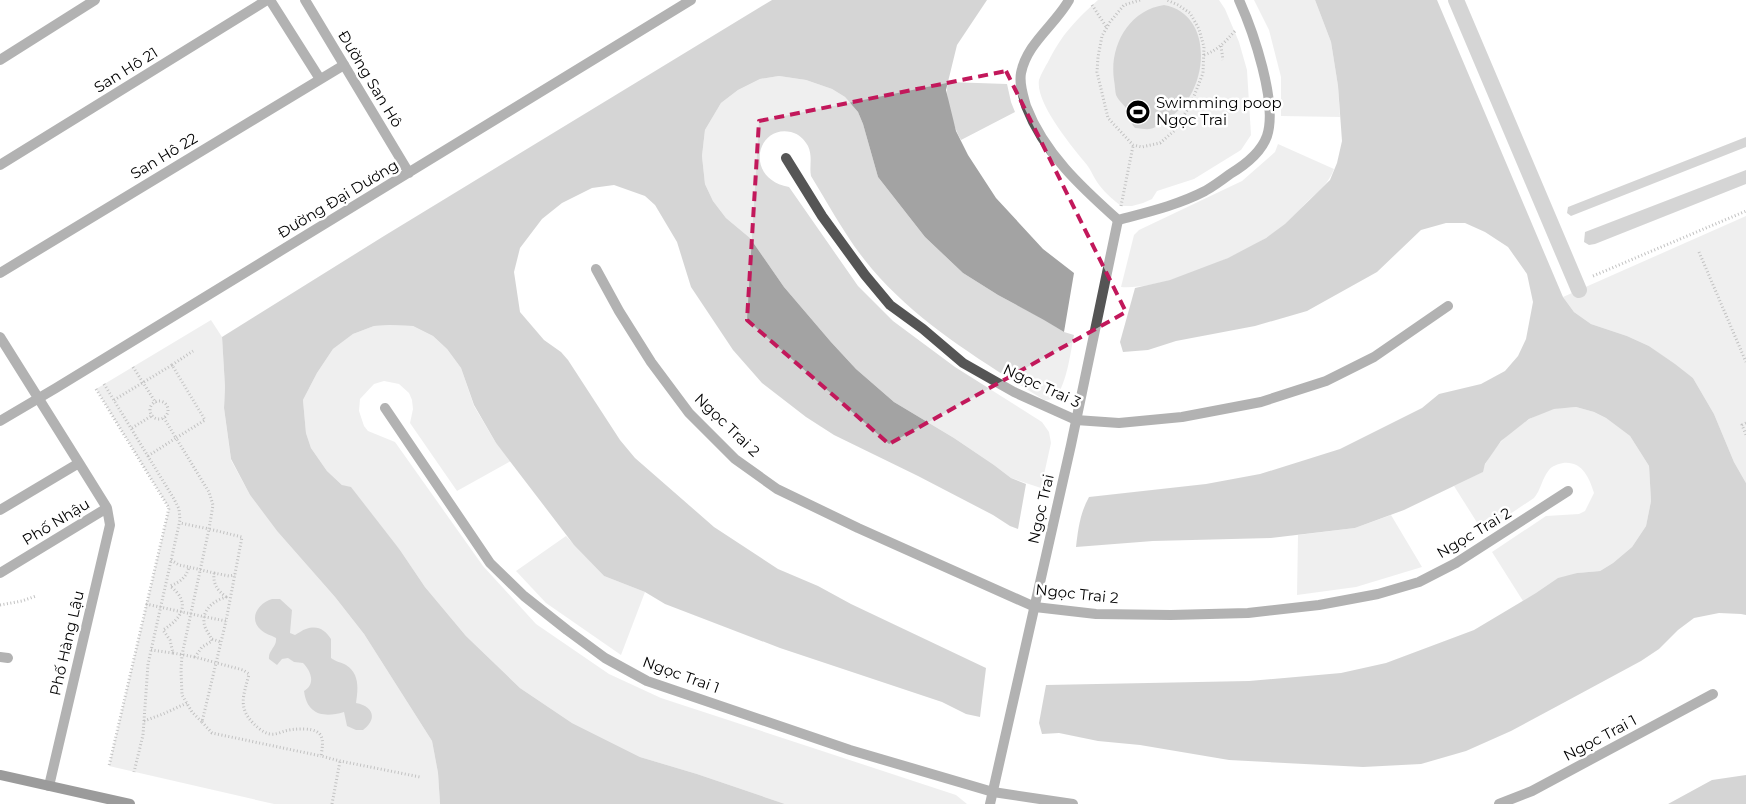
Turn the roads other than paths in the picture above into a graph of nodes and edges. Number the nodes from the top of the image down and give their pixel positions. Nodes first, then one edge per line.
1 (95, 0) edge
2 (269, 0) edge
3 (305, 0) edge
4 (691, 0) edge
5 (1069, 0) edge
6 (1239, 0) edge
7 (0, 60) edge
8 (344, 65) junction
9 (320, 79) junction
10 (786, 158) dead end
11 (0, 165) edge
12 (410, 173) junction
13 (1118, 220) junction
14 (596, 269) dead end
15 (0, 272) edge
16 (1448, 306) dead end
17 (0, 338) edge
18 (38, 398) junction
19 (386, 408) dead end
20 (0, 420) edge
21 (1076, 420) junction
22 (79, 463) junction
23 (1568, 491) dead end
24 (107, 508) junction
25 (0, 510) edge
26 (0, 573) edge
27 (1034, 607) junction
28 (1713, 694) dead end
29 (0, 774) edge
30 (49, 786) junction
31 (993, 792) junction
32 (130, 804) edge
33 (990, 804) edge
34 (1073, 804) edge
35 (1499, 804) edge

1 - 7 street
2 - 9 street
2 - 11 street, San Hô 21
3 - 8 street, Đường San Hô
4 - 12 street, Đường Đại Dương
5 - 13 street
6 - 13 street
8 - 9 street, San Hô 22
8 - 12 street, Đường San Hô
9 - 15 street, San Hô 22
10 - 21 street, Ngọc Trai 3
12 - 18 street, Đường Đại Dương
13 - 21 street, Ngọc Trai
14 - 27 street, Ngọc Trai 2
16 - 21 street, Ngọc Trai 3
17 - 18 street, Phố Nhậu
18 - 20 street, Đường Đại Dương
18 - 22 street, Phố Nhậu
19 - 31 street, Ngọc Trai 1
21 - 27 street, Ngọc Trai
22 - 24 street, Phố Nhậu
22 - 25 street
23 - 27 street, Ngọc Trai 2
24 - 26 street, Phố Nhậu
24 - 30 street, Phố Hàng Lậu
27 - 31 street, Ngọc Trai
28 - 35 street, Ngọc Trai 1
29 - 30 main road
30 - 32 main road
31 - 33 street, Ngọc Trai
31 - 34 street, Ngọc Trai 1

